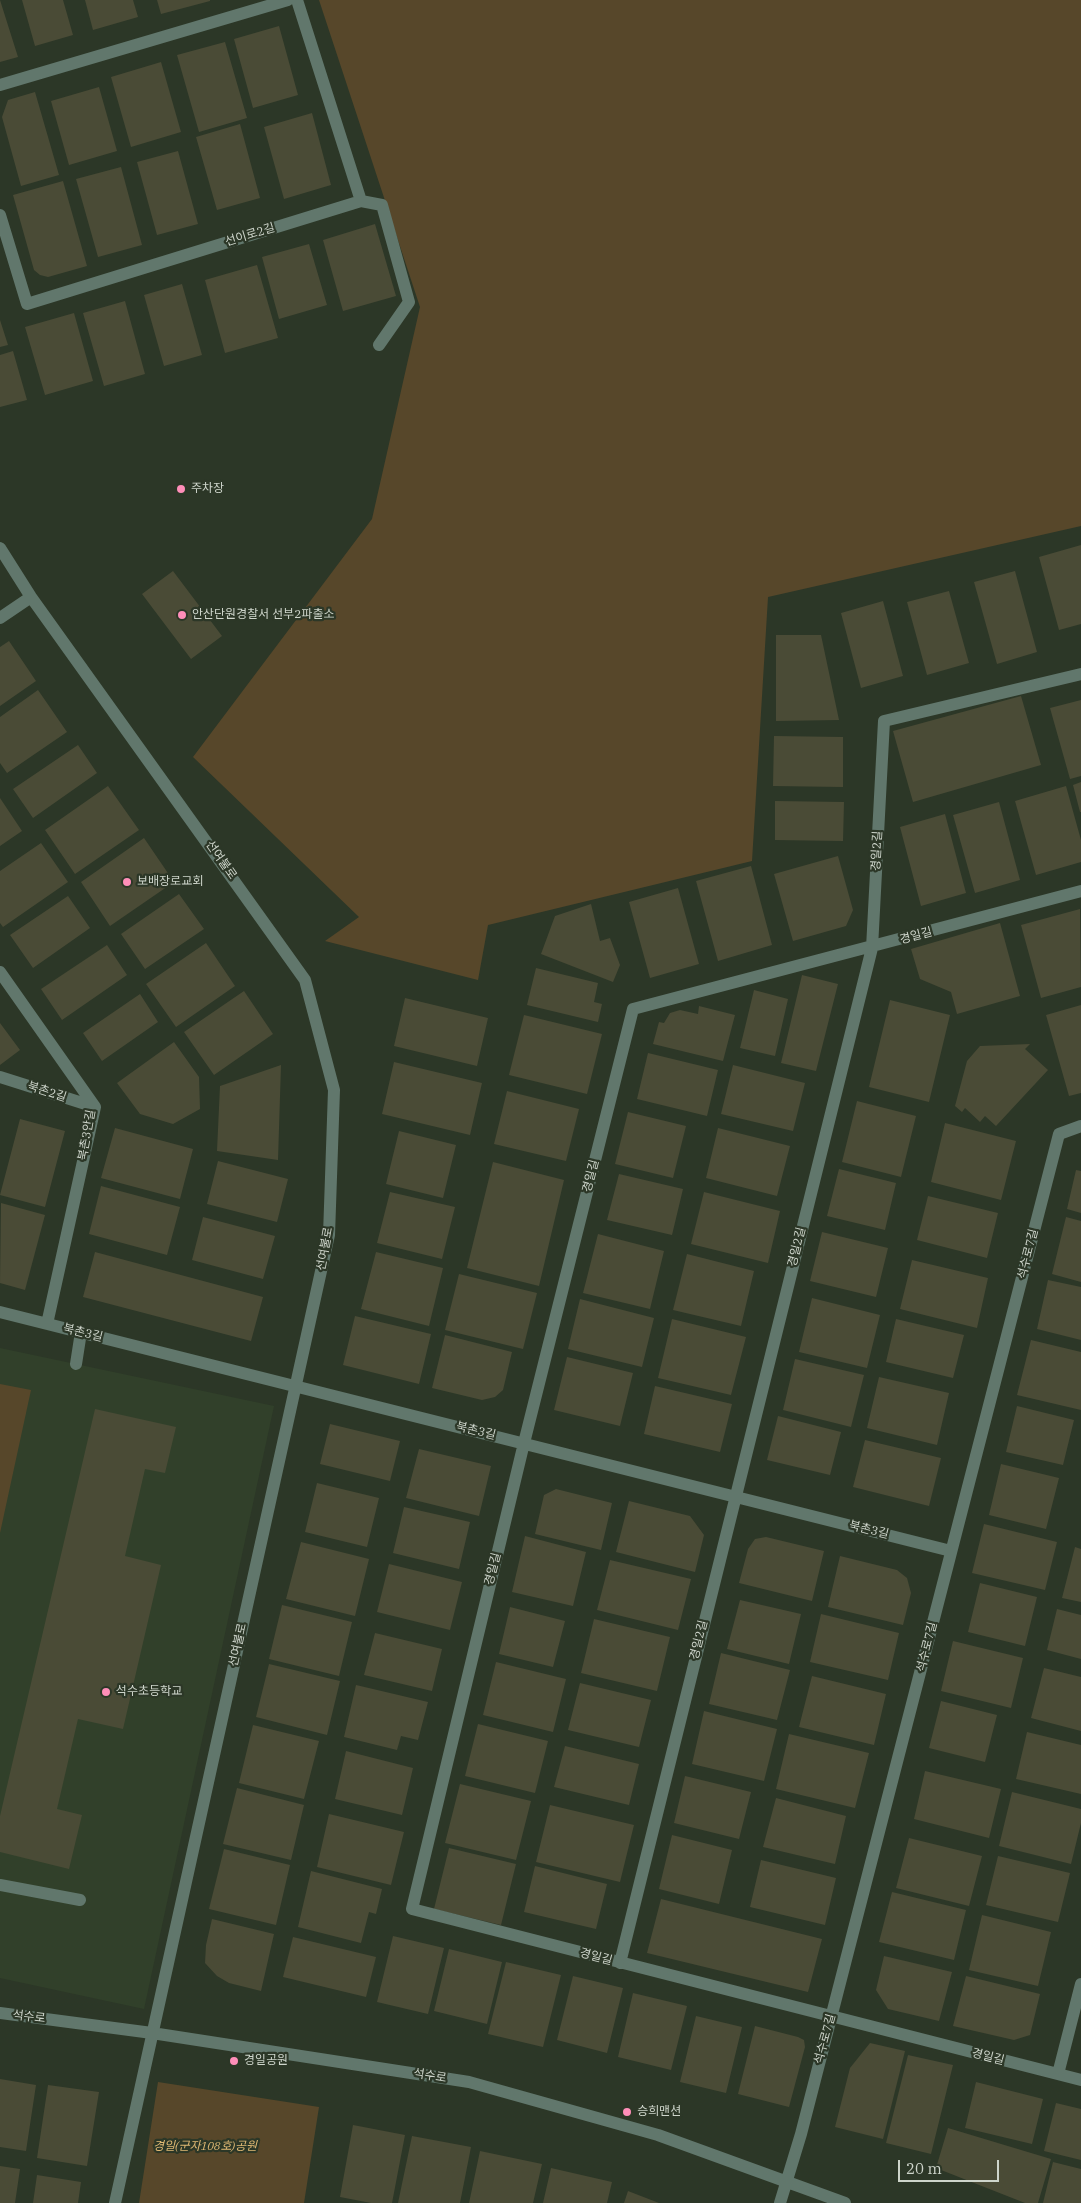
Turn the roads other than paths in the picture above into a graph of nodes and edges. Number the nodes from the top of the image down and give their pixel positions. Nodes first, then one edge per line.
1 (288, 0) edge
2 (297, 0) edge
3 (0, 84) edge
4 (361, 201) junction
5 (0, 215) edge
6 (379, 345) dead end
7 (0, 548) edge
8 (31, 597) junction
9 (0, 618) edge
10 (1081, 674) edge
11 (1081, 891) edge
12 (872, 948) junction
13 (0, 972) edge
14 (0, 1077) edge
15 (95, 1107) junction
16 (1081, 1126) edge
17 (0, 1312) edge
18 (47, 1324) junction
19 (81, 1332) junction
20 (76, 1364) dead end
21 (295, 1386) junction
22 (524, 1443) junction
23 (734, 1496) junction
24 (952, 1550) junction
25 (0, 1886) edge
26 (80, 1900) dead end
27 (620, 1963) junction
28 (1081, 1984) edge
29 (0, 2013) edge
30 (831, 2018) junction
31 (152, 2033) junction
32 (1058, 2074) junction
33 (1081, 2080) edge
34 (788, 2182) junction
35 (115, 2203) edge
36 (780, 2203) edge
37 (845, 2203) edge

1 - 3 street
2 - 4 street
4 - 5 street, 선이로2길
4 - 6 street
7 - 8 street, 선여불로
8 - 9 street
8 - 21 street, 선여불로
10 - 12 street, 경일2길
11 - 12 street, 경일길
12 - 22 street, 경일길
12 - 23 street, 경일2길
13 - 15 street, 북촌3안길
14 - 15 street, 북촌2길
15 - 18 street, 북촌3안길
16 - 24 street, 석수로7길
17 - 18 street, 북촌3길
18 - 19 street, 북촌3길
19 - 20 street
19 - 21 street, 북촌3길
21 - 22 street, 북촌3길
21 - 31 street, 선여불로
22 - 23 street, 북촌3길
22 - 27 street, 경일길
23 - 24 street, 북촌3길
23 - 27 street, 경일2길
24 - 30 street, 석수로7길
25 - 26 street
27 - 30 street, 경일길
28 - 32 street
29 - 31 street, 석수로
30 - 32 street, 경일길
30 - 34 street, 석수로7길
31 - 34 street, 석수로
31 - 35 street, 선여불로
32 - 33 street, 경일길
34 - 36 street, 석수로7길
34 - 37 street, 석수로

